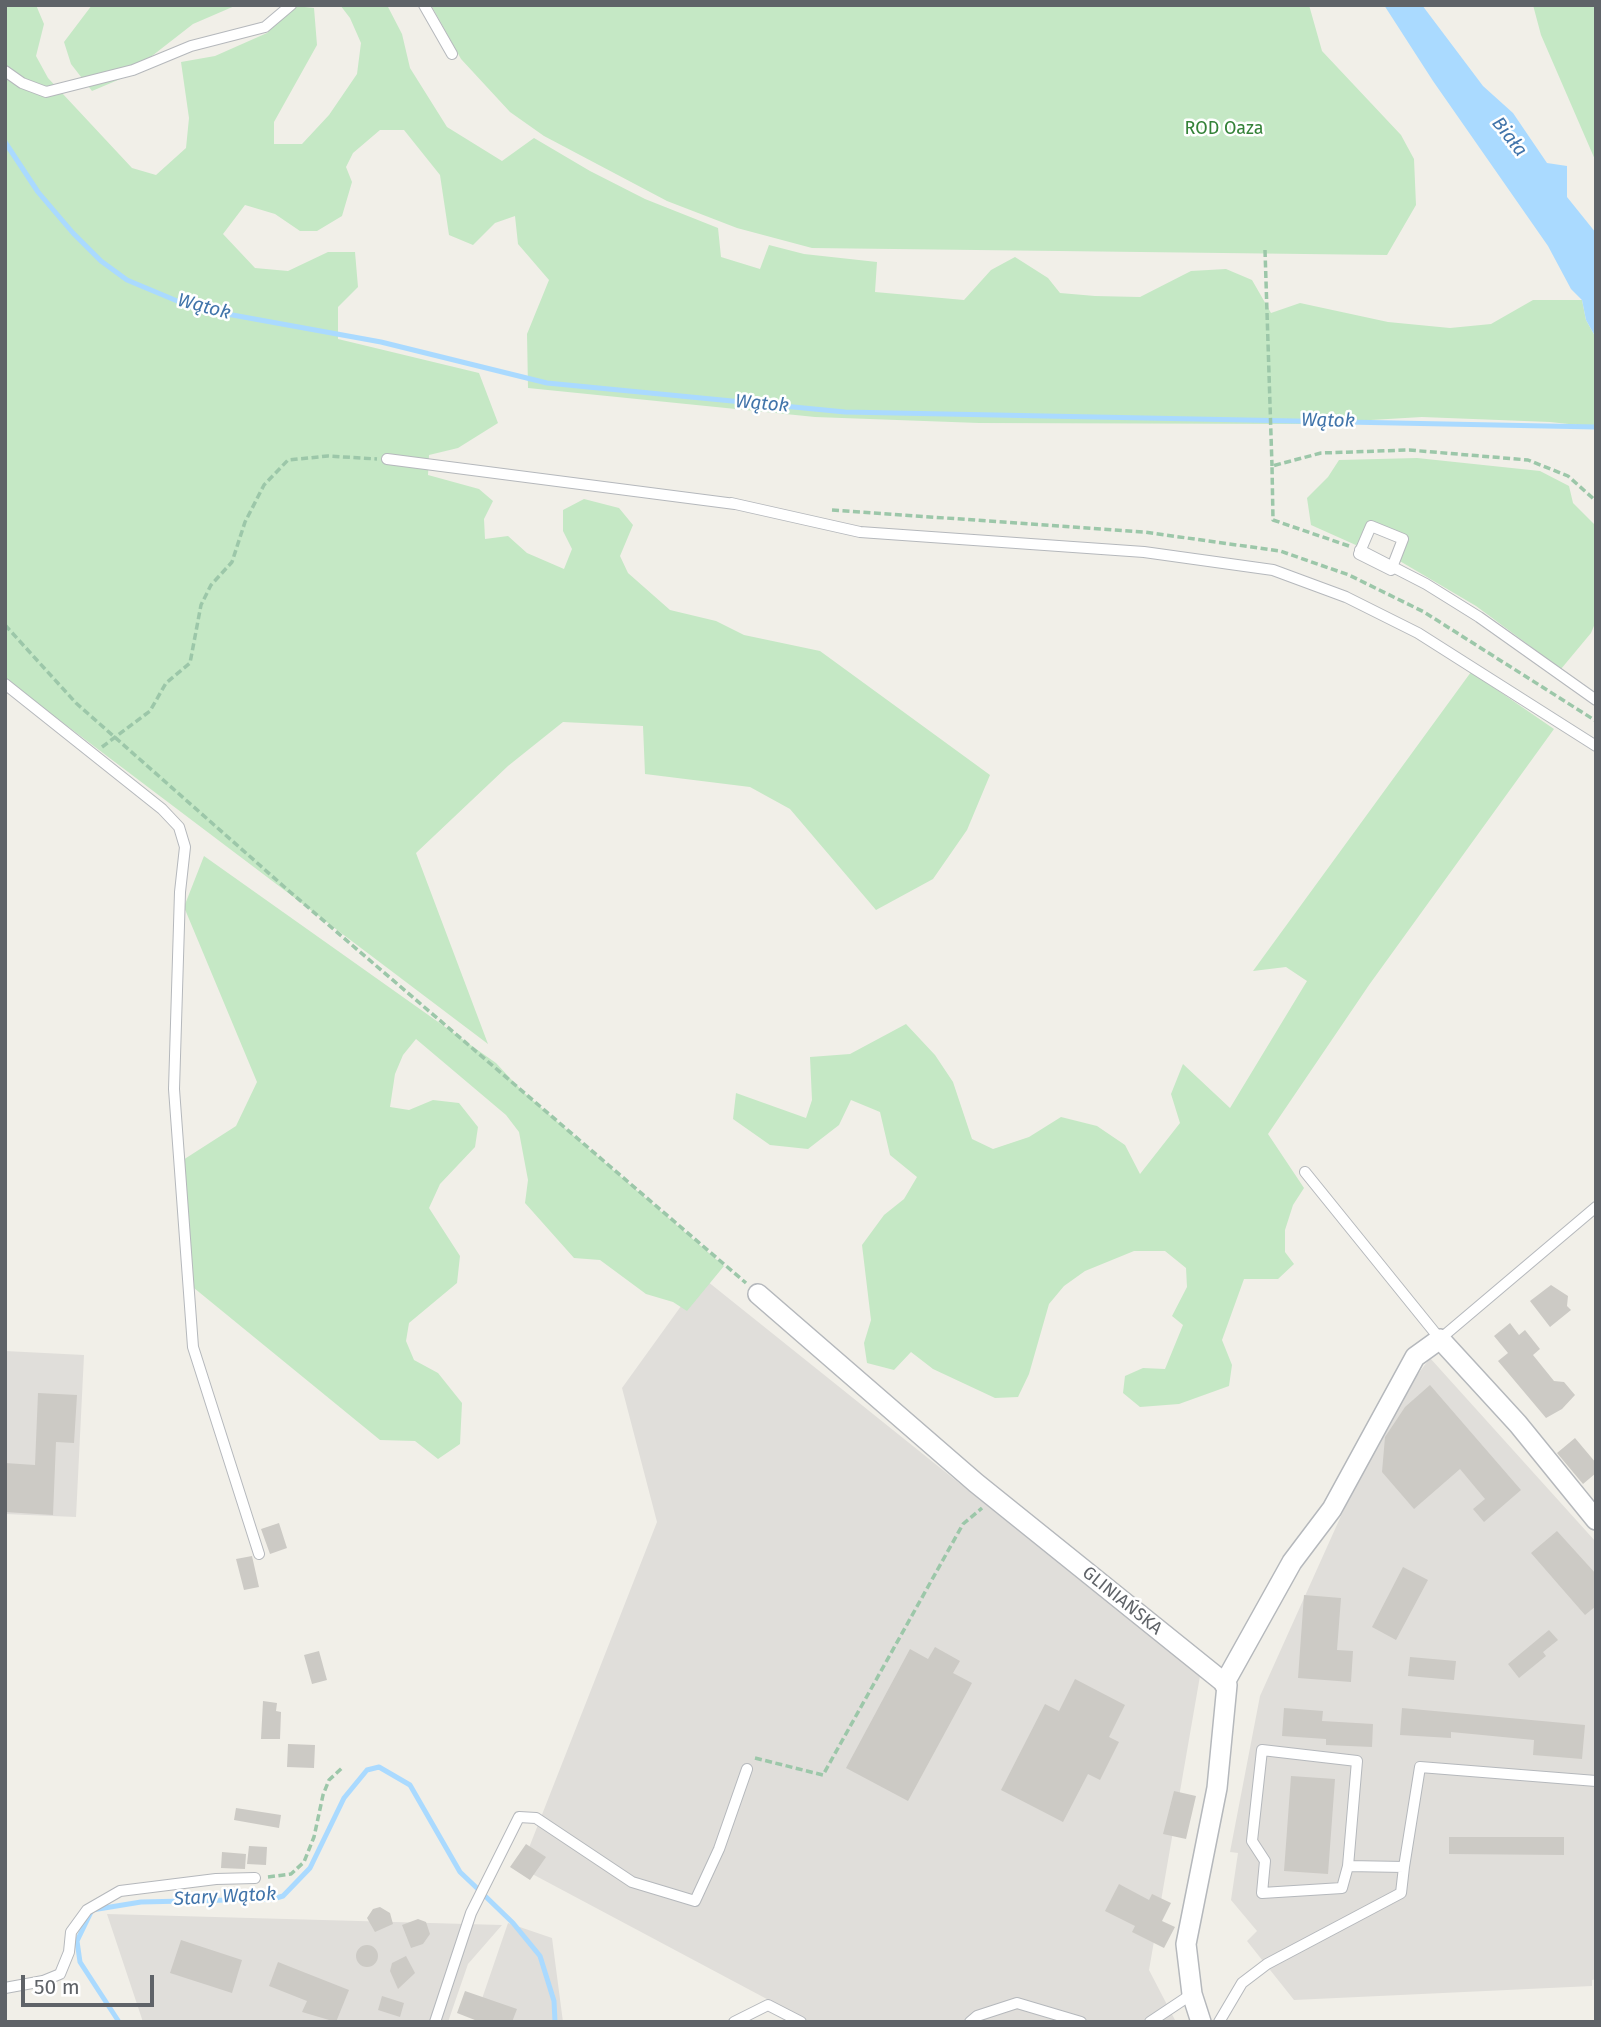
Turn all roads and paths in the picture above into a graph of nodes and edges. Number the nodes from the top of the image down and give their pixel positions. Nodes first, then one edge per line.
1 (291, 5) edge
2 (424, 5) edge
3 (452, 54) dead end
4 (5, 71) edge
5 (1265, 250) dead end
6 (387, 460) joint
7 (1272, 466) junction
8 (1596, 501) edge
9 (1360, 550) junction
10 (1393, 567) junction
11 (5, 625) edge
12 (5, 684) edge
13 (1596, 700) edge
14 (116, 737) junction
15 (1596, 747) edge
16 (1306, 1172) dead end
17 (1596, 1207) edge
18 (758, 1294) joint
19 (1440, 1339) junction
20 (994, 1497) junction
21 (1596, 1520) edge
22 (259, 1554) dead end
23 (1224, 1684) junction
24 (342, 1768) dead end
25 (747, 1769) joint
26 (1596, 1781) edge
27 (1348, 1866) junction
28 (1404, 1867) junction
29 (255, 1878) joint
30 (5, 1988) edge
31 (1192, 1994) junction
32 (435, 2022) edge
33 (734, 2022) edge
34 (801, 2022) edge
35 (970, 2022) edge
36 (1081, 2022) edge
37 (1150, 2022) edge
38 (1202, 2022) edge
39 (1219, 2022) edge

1 - 4 lane
2 - 3 lane
5 - 7 path
6 - 14 path
6 - 15 lane
7 - 8 path
7 - 9 path
9 - 10 lane
9 - 10 lane
10 - 13 lane
11 - 14 path
12 - 22 lane
14 - 18 path
16 - 19 lane
17 - 19 lane
18 - 20 street, GLINIAŃSKA
19 - 21 street
19 - 23 street
20 - 23 street, GLINIAŃSKA
20 - 25 path
23 - 31 street
24 - 29 path
25 - 32 lane
26 - 28 lane
27 - 27 lane
27 - 28 lane
28 - 39 lane
29 - 30 lane
31 - 37 lane
31 - 38 street
33 - 34 lane
35 - 36 lane

